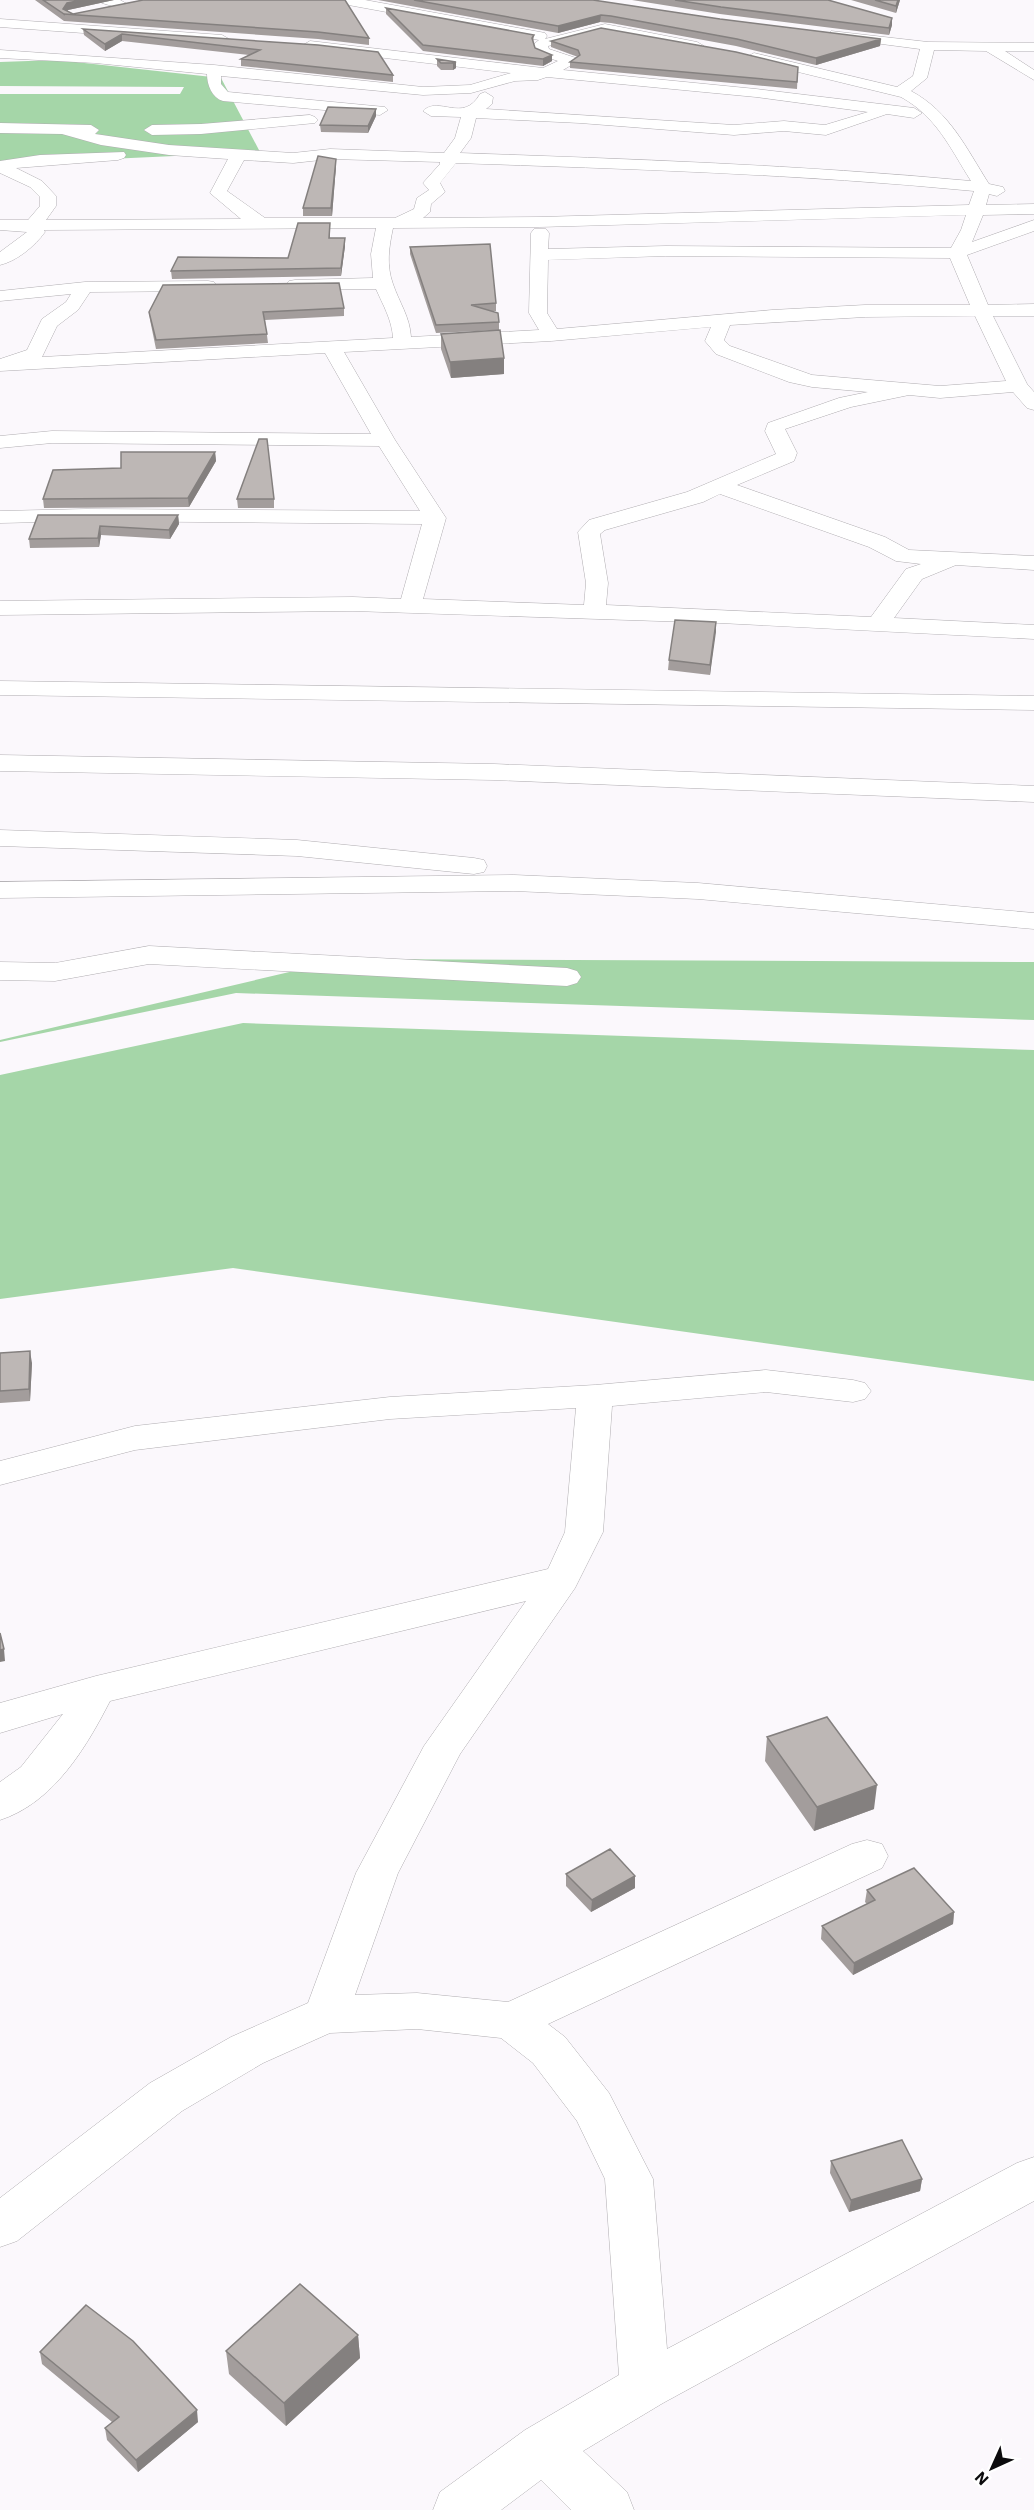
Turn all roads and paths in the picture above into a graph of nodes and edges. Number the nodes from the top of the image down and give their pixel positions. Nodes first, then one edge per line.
1 (341, 0) edge
2 (138, 2) edge
3 (104, 5) edge
4 (81, 14) edge
5 (0, 18) edge
6 (0, 23) edge
7 (939, 32) dead end
8 (824, 33) edge
9 (556, 39) junction
10 (234, 40) edge
11 (298, 44) edge
12 (318, 45) junction
13 (928, 46) junction
14 (993, 47) junction
15 (1034, 47) edge
16 (714, 49) edge
17 (736, 52) edge
18 (0, 54) edge
19 (214, 69) junction
20 (546, 73) junction
21 (1034, 76) edge
22 (490, 85) junction
23 (906, 94) junction
24 (339, 108) junction
25 (391, 110) dead end
26 (414, 110) dead end
27 (889, 110) junction
28 (472, 111) junction
29 (937, 116) junction
30 (0, 128) edge
31 (68, 131) junction
32 (169, 150) junction
33 (238, 155) junction
34 (448, 158) junction
35 (0, 166) edge
36 (983, 187) junction
37 (1034, 195) edge
38 (1034, 209) edge
39 (977, 210) junction
40 (800, 213) junction
41 (539, 222) junction
42 (391, 223) junction
43 (264, 224) junction
44 (0, 225) edge
45 (33, 225) junction
46 (1034, 225) edge
47 (885, 252) junction
48 (957, 253) junction
49 (540, 255) junction
50 (0, 260) edge
51 (383, 283) junction
52 (280, 285) edge
53 (222, 286) edge
54 (85, 287) junction
55 (0, 297) edge
56 (981, 310) junction
57 (1034, 310) edge
58 (39, 316) junction
59 (722, 322) junction
60 (550, 335) junction
61 (402, 343) junction
62 (332, 348) junction
63 (87, 361) junction
64 (4, 365) edge
65 (1018, 386) junction
66 (906, 390) junction
67 (1034, 404) edge
68 (385, 440) junction
69 (0, 441) edge
70 (721, 487) junction
71 (0, 517) edge
72 (435, 518) junction
73 (1034, 563) edge
74 (909, 565) junction
75 (410, 606) junction
76 (0, 608) edge
77 (594, 612) junction
78 (878, 624) junction
79 (1034, 632) edge
80 (0, 688) edge
81 (1034, 704) edge
82 (0, 763) edge
83 (1034, 794) edge
84 (0, 838) edge
85 (514, 883) junction
86 (0, 890) edge
87 (1034, 921) edge
88 (0, 971) edge
89 (567, 978) dead end
90 (853, 1391) dead end
91 (595, 1396) junction
92 (0, 1473) edge
93 (562, 1579) junction
94 (96, 1690) junction
95 (0, 1718) edge
96 (0, 1804) edge
97 (867, 1856) dead end
98 (327, 2015) junction
99 (511, 2021) junction
100 (1034, 2177) edge
101 (0, 2226) edge
102 (645, 2386) junction
103 (543, 2447) junction
104 (459, 2510) edge
105 (608, 2510) edge

1 - 9 street
1 - 12 street
2 - 3 street
4 - 5 street
6 - 10 street
7 - 14 street
8 - 13 street
9 - 16 street
9 - 20 street
11 - 12 street
12 - 20 street
13 - 14 street
13 - 23 street
14 - 15 street
14 - 21 street
17 - 23 street
18 - 19 street
19 - 22 street
19 - 24 street
20 - 22 street
20 - 27 street
22 - 28 street
23 - 29 street
24 - 25 street
24 - 31 street
26 - 28 street
27 - 28 street
27 - 29 street
28 - 34 street
29 - 36 street
30 - 31 street
31 - 32 street
32 - 33 street
32 - 35 street
33 - 34 street
33 - 43 street
34 - 36 street
34 - 42 street
35 - 45 street
36 - 37 street
36 - 39 street
38 - 39 street
39 - 40 street
39 - 48 street
40 - 41 street
40 - 47 street
41 - 42 street
41 - 49 street
42 - 43 street
42 - 51 street
43 - 45 street
44 - 45 street
45 - 50 street
46 - 48 street
47 - 48 street
47 - 49 street
48 - 56 street
49 - 60 street
51 - 52 street
51 - 61 street
53 - 54 street
54 - 55 street
54 - 58 street
55 - 58 street
56 - 57 street
56 - 59 street
56 - 65 street
58 - 63 street
58 - 64 street
59 - 60 street
59 - 66 street
60 - 61 street
61 - 62 street
62 - 63 street
62 - 68 street
63 - 64 street
65 - 66 street
65 - 67 street
66 - 70 street
68 - 69 street
68 - 72 street
70 - 74 street
70 - 77 street
71 - 72 street
72 - 75 street
73 - 74 street
74 - 78 street
75 - 76 street
75 - 77 street
77 - 78 street
78 - 79 street
80 - 81 street
82 - 83 street
84 - 85 street
85 - 86 street
85 - 87 street
88 - 89 street
90 - 91 street
91 - 92 street
91 - 93 street
93 - 94 street
93 - 98 street
94 - 95 street
94 - 96 street
97 - 99 street
98 - 99 street
98 - 101 street
99 - 102 street
100 - 102 street
102 - 103 street
103 - 104 street
103 - 105 street

